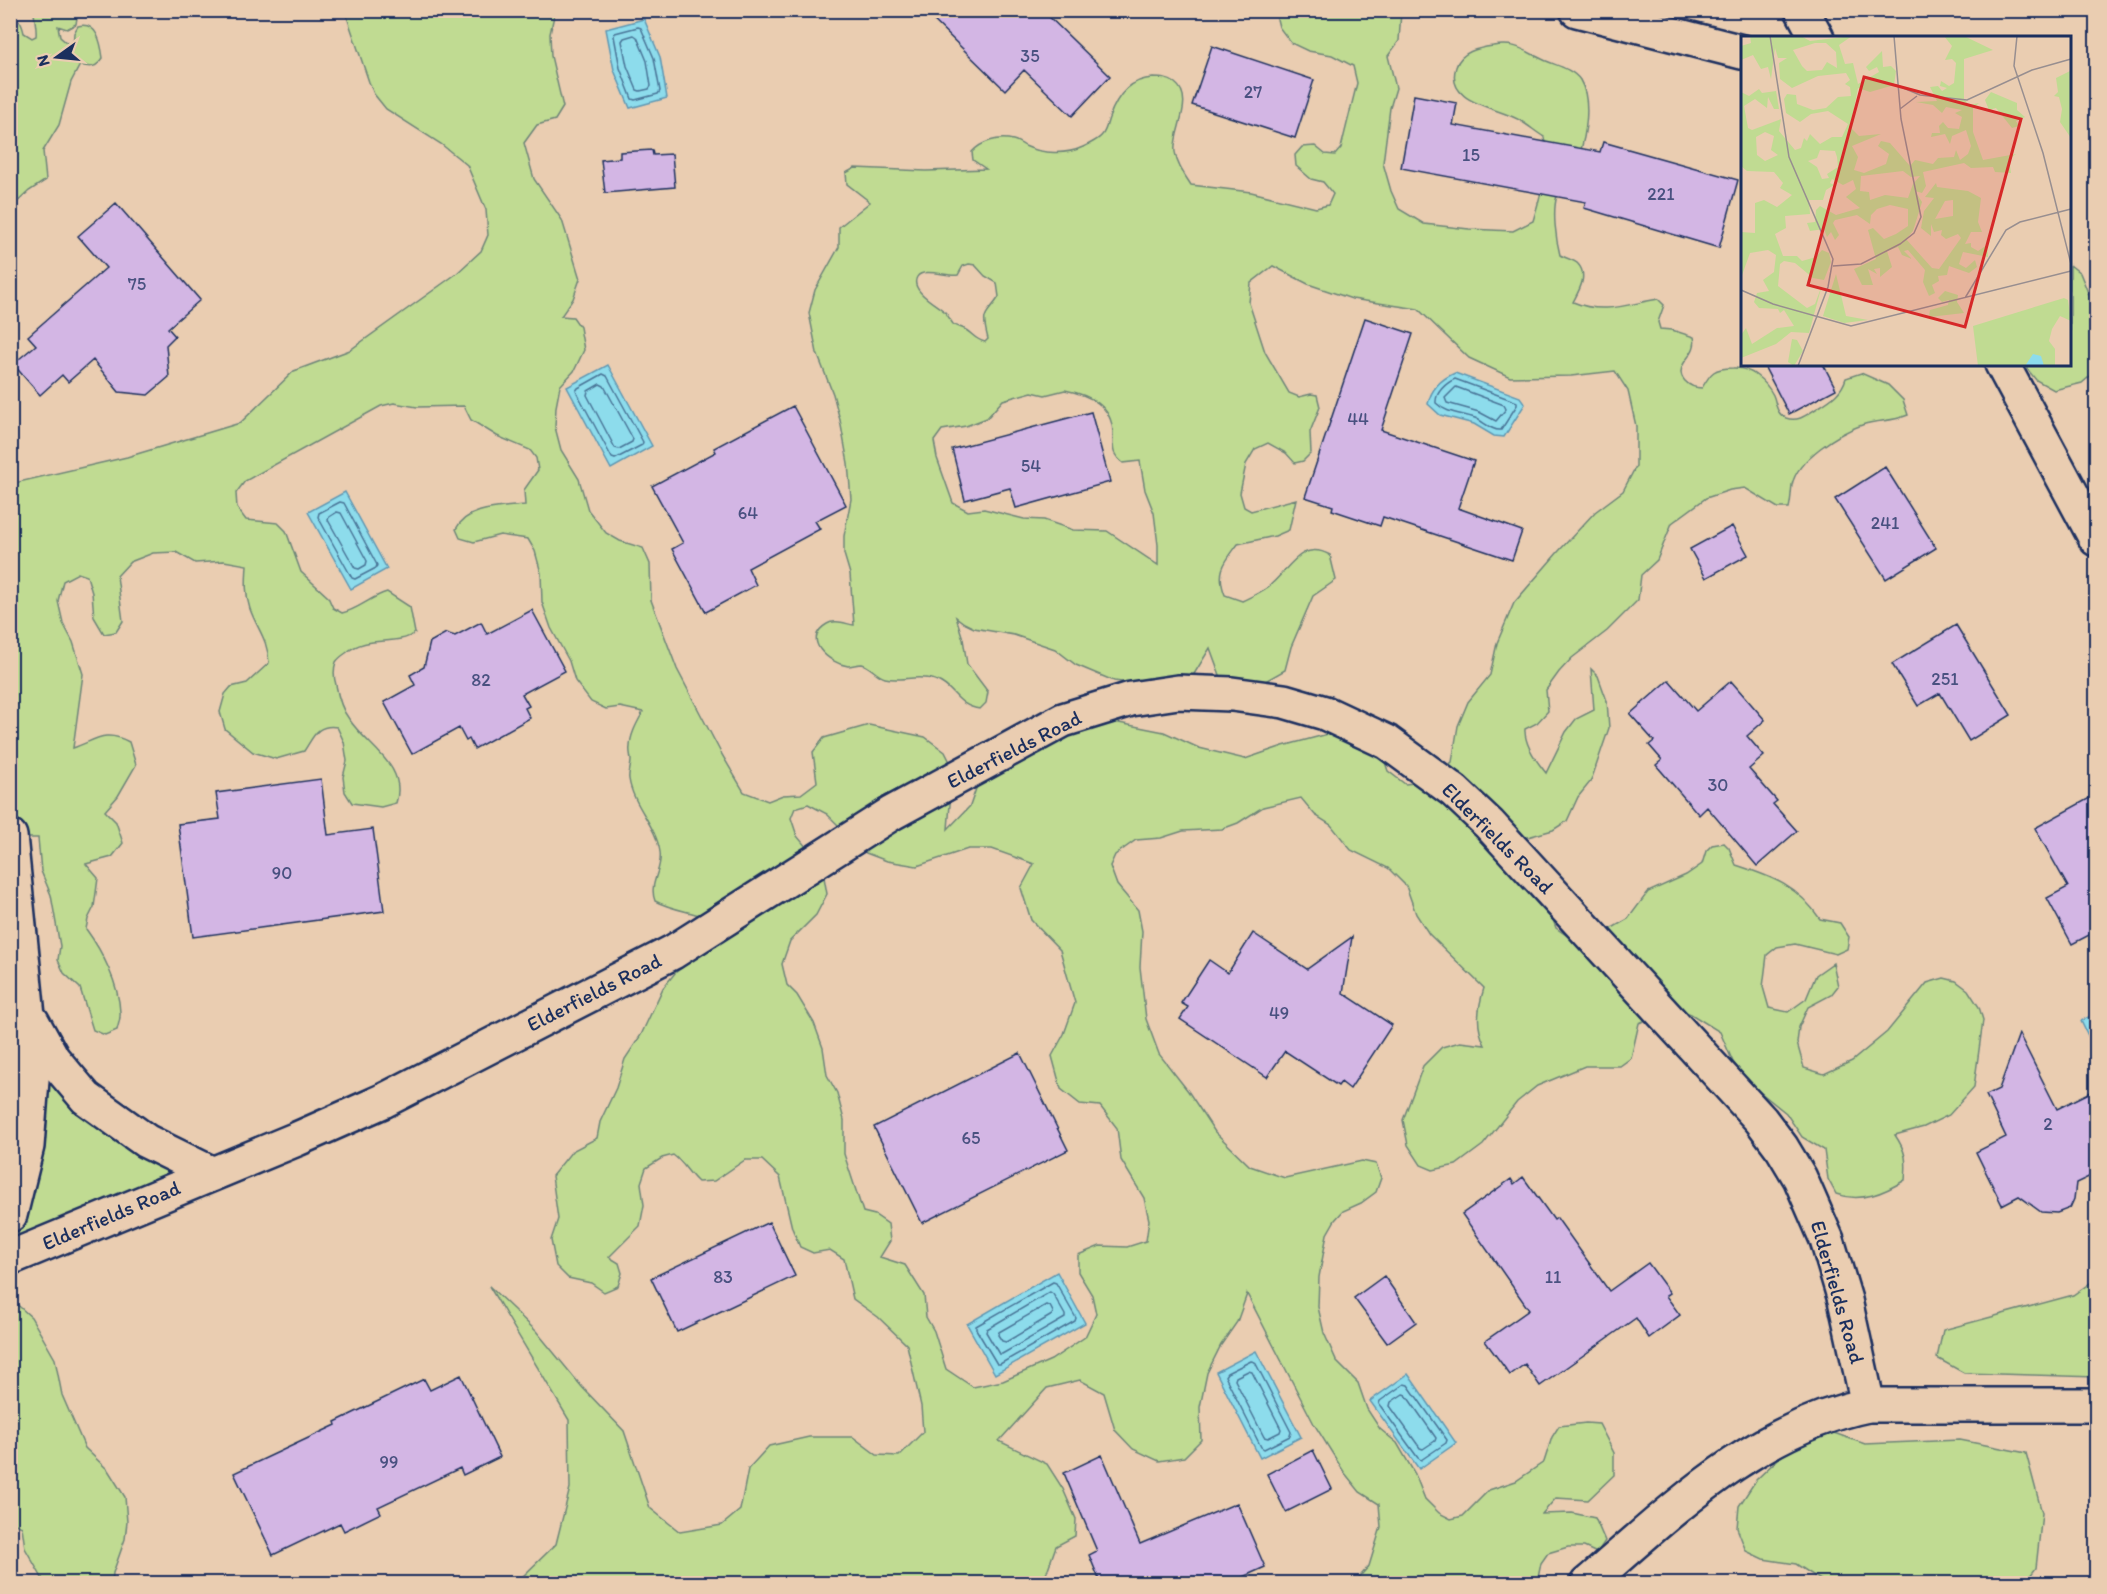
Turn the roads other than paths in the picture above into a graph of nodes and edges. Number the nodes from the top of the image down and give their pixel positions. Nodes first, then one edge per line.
1 (1577, 10) edge
2 (1802, 10) edge
3 (1816, 36) edge
4 (1741, 51) edge
5 (2003, 366) edge
6 (2097, 539) edge
7 (10, 836) edge
8 (28, 1016) junction
9 (211, 1173) junction
10 (10, 1215) edge
11 (10, 1258) edge
12 (1868, 1405) junction
13 (2097, 1405) edge
14 (1587, 1584) edge

1 - 4 street
2 - 3 street
5 - 6 street
7 - 8 street
8 - 9 street, Elderfields Road
8 - 10 street
9 - 11 street, Elderfields Road
9 - 12 street, Elderfields Road
12 - 13 street
12 - 14 street

